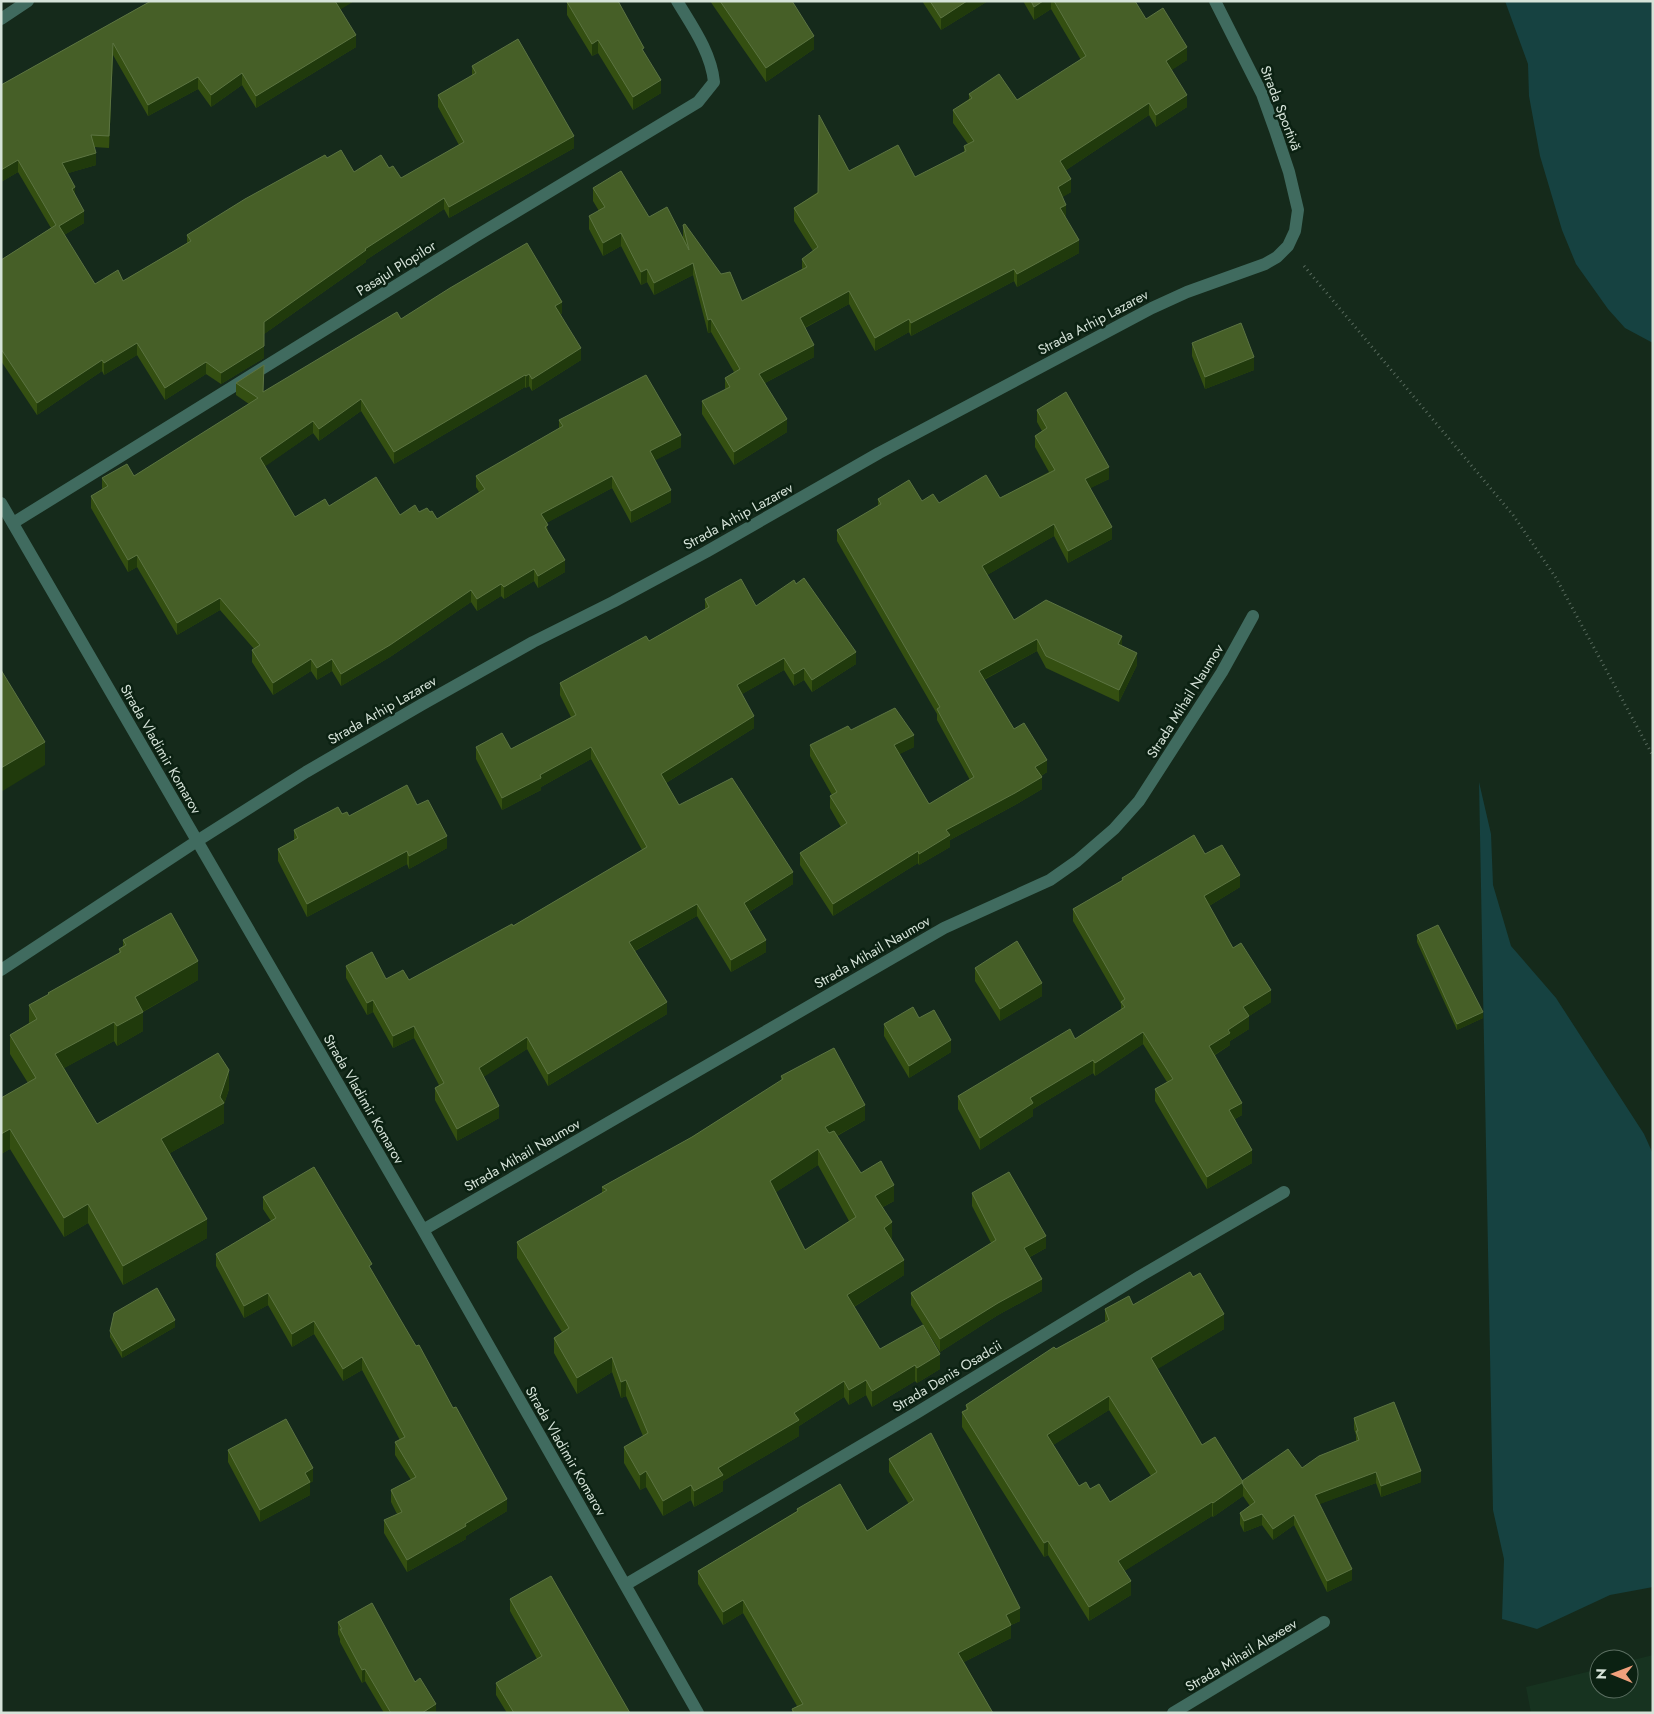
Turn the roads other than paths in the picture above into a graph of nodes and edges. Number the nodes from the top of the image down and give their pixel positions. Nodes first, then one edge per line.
1 (28, 1) edge
2 (677, 1) edge
3 (1215, 1) edge
4 (1, 18) edge
5 (1295, 231) joint
6 (1, 503) edge
7 (13, 523) junction
8 (1253, 616) dead end
9 (197, 841) junction
10 (1, 970) edge
11 (1284, 1192) dead end
12 (422, 1230) junction
13 (625, 1584) junction
14 (1324, 1622) dead end
15 (698, 1713) edge
16 (1173, 1713) edge

1 - 4 street
2 - 7 street, Pasajul Plopilor
3 - 5 street, Strada Sportivă
5 - 9 street, Strada Arhip Lazarev
6 - 7 street, Strada Vladimir Komarov
7 - 9 street, Strada Vladimir Komarov
8 - 12 street, Strada Mihail Naumov
9 - 10 street, Strada Arhip Lazarev
9 - 12 street, Strada Vladimir Komarov
11 - 13 street, Strada Denis Osadcii
12 - 13 street, Strada Vladimir Komarov
13 - 15 street, Strada Vladimir Komarov
14 - 16 street, Strada Mihail Alexeev

